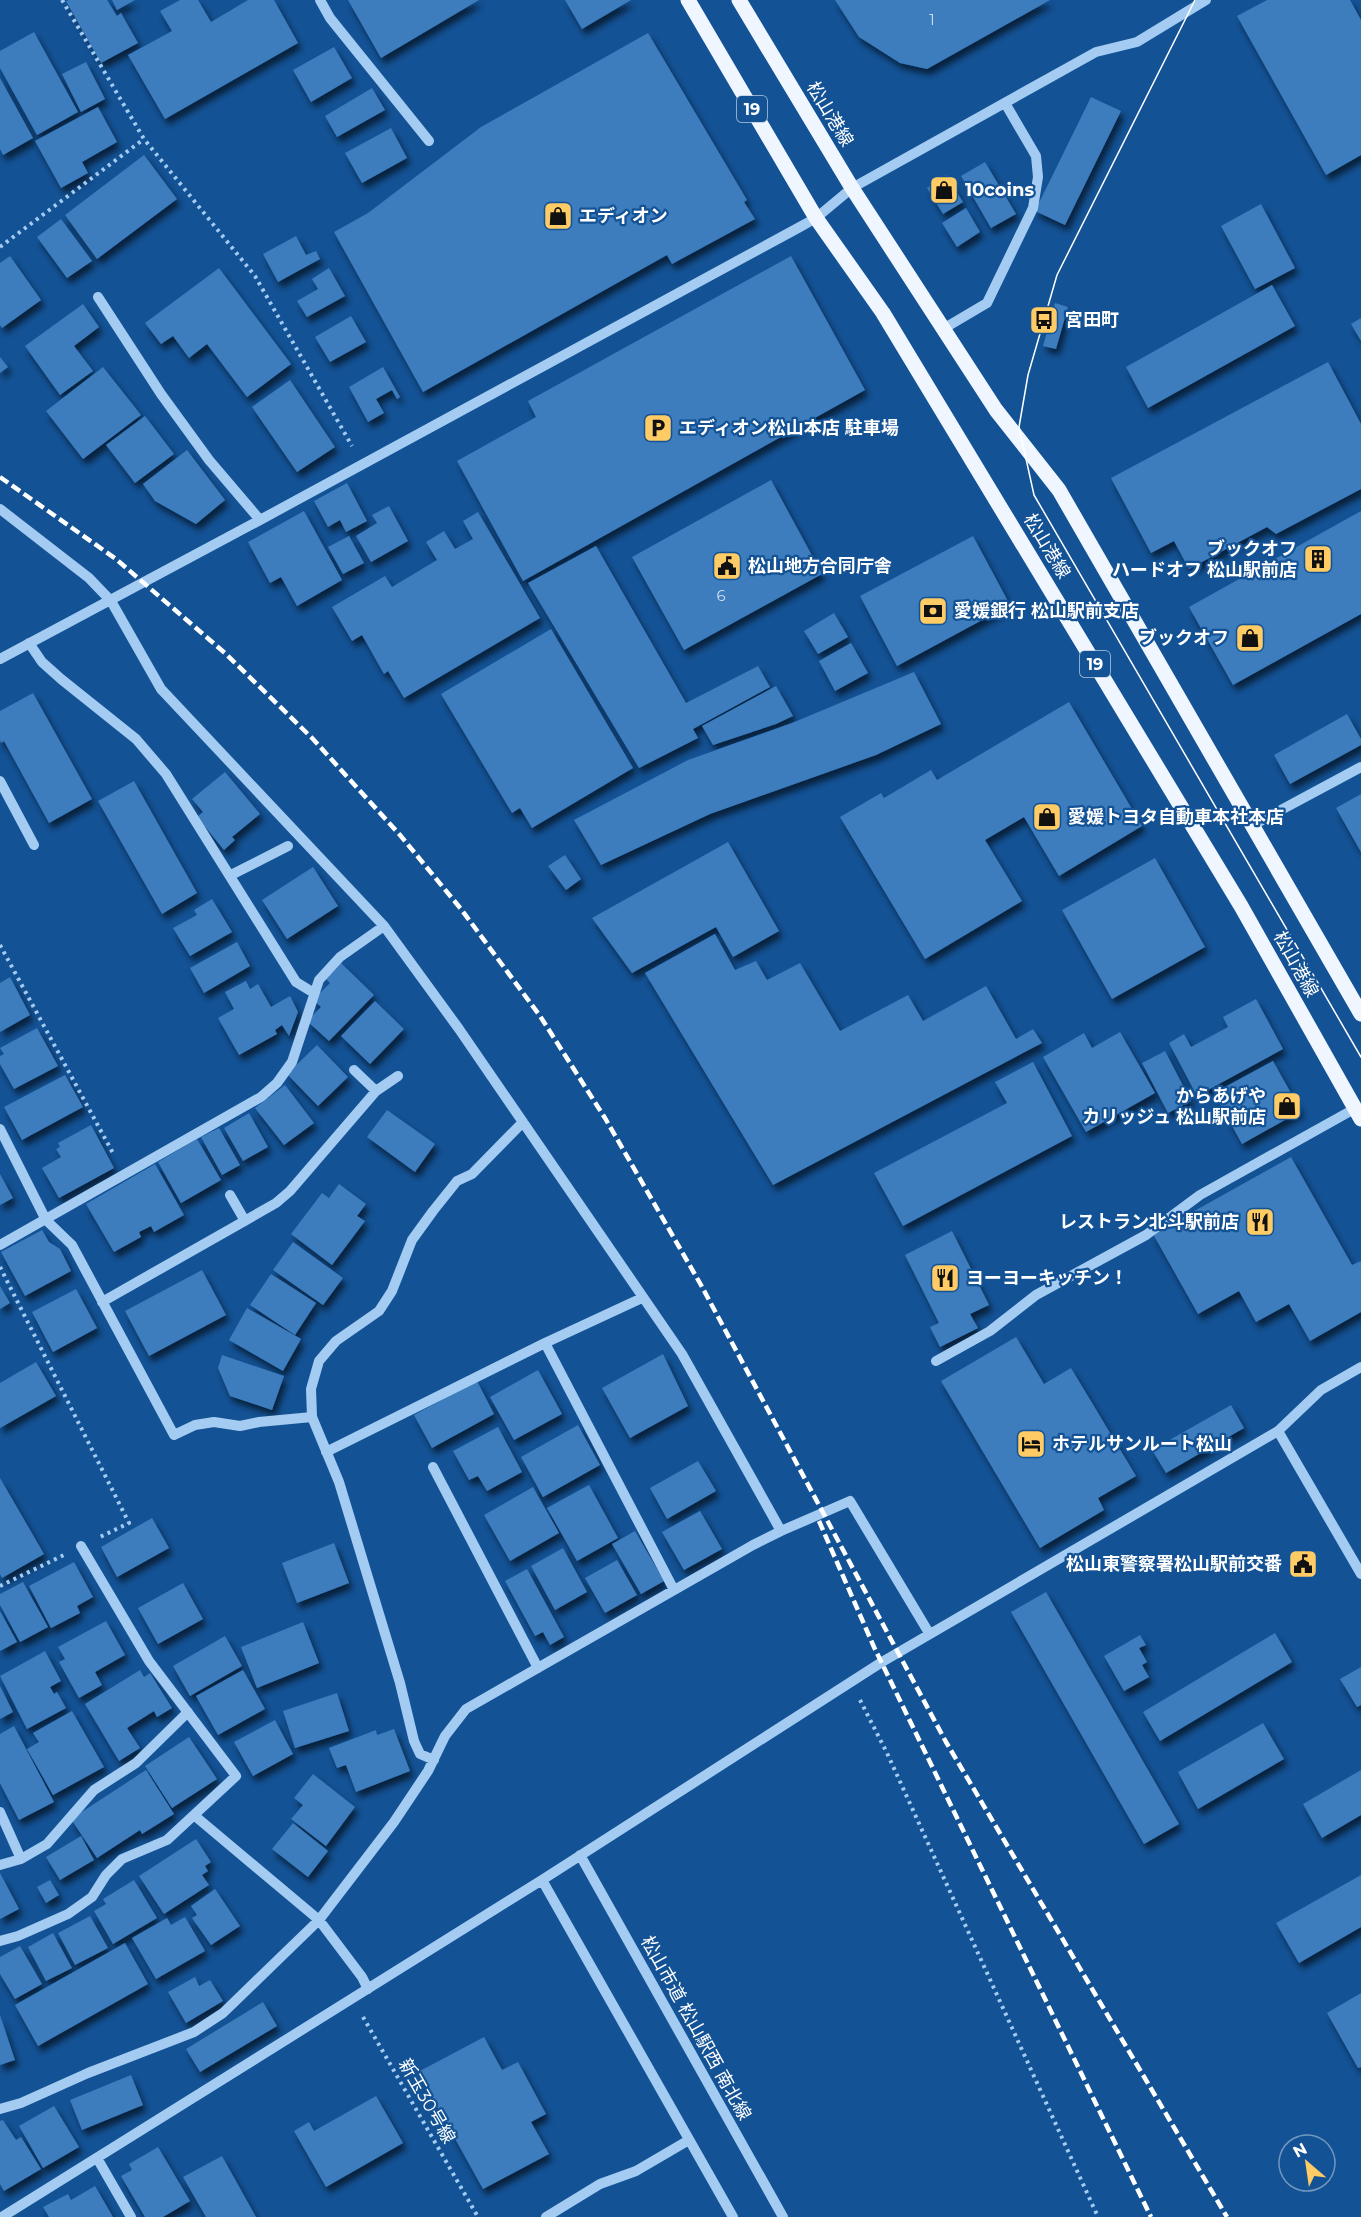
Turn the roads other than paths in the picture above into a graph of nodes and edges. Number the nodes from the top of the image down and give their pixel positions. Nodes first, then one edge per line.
1 (320, 0) edge
2 (688, 0) edge
3 (739, 0) edge
4 (1206, 0) edge
5 (1005, 103) junction
6 (429, 141) dead end
7 (852, 188) junction
8 (816, 218) junction
9 (98, 297) dead end
10 (943, 329) junction
11 (0, 509) edge
12 (260, 520) junction
13 (111, 601) junction
14 (29, 643) junction
15 (0, 659) edge
16 (1361, 767) edge
17 (0, 781) edge
18 (1253, 825) junction
19 (34, 845) dead end
20 (288, 846) dead end
21 (231, 875) junction
22 (384, 926) junction
23 (314, 993) junction
24 (1361, 1014) edge
25 (354, 1070) dead end
26 (398, 1076) dead end
27 (376, 1091) junction
28 (1358, 1113) edge
29 (523, 1122) junction
30 (0, 1129) edge
31 (230, 1195) dead end
32 (46, 1220) junction
33 (245, 1221) junction
34 (0, 1245) edge
35 (642, 1298) junction
36 (102, 1302) junction
37 (545, 1343) junction
38 (936, 1361) dead end
39 (1361, 1366) edge
40 (312, 1417) junction
41 (1278, 1431) junction
42 (326, 1452) junction
43 (433, 1467) dead end
44 (781, 1531) junction
45 (81, 1546) road end
46 (1361, 1574) edge
47 (674, 1590) junction
48 (929, 1634) junction
49 (538, 1668) junction
50 (188, 1712) junction
51 (434, 1760) junction
52 (0, 1812) edge
53 (195, 1816) junction
54 (580, 1856) junction
55 (21, 1859) junction
56 (0, 1865) edge
57 (542, 1880) junction
58 (319, 1920) junction
59 (0, 1941) edge
60 (368, 1989) junction
61 (0, 2109) edge
62 (689, 2140) junction
63 (97, 2158) junction
64 (2, 2217) edge
65 (131, 2217) edge
66 (546, 2217) edge
67 (733, 2217) edge
68 (783, 2217) edge

1 - 6 street
2 - 8 main road, 松山港線 / 19
3 - 7 main road, 松山港線 / 19
4 - 5 street
5 - 7 street
5 - 10 street
7 - 8 street
7 - 10 main road, 松山港線 / 19
8 - 12 street
8 - 28 main road, 松山港線 / 19
9 - 12 street
10 - 18 main road, 松山港線 / 19
11 - 13 street
12 - 13 street
13 - 14 street
13 - 22 street
14 - 15 street
14 - 21 street
16 - 18 street
17 - 19 street
18 - 24 main road, 松山港線 / 19
20 - 21 street
21 - 23 street
22 - 23 street
22 - 29 street
23 - 32 street
25 - 27 street
26 - 27 street
27 - 33 street
28 - 38 street
29 - 35 street
29 - 40 street
30 - 32 street
31 - 33 street
32 - 34 street
32 - 36 street
33 - 36 street
35 - 37 street
35 - 44 street
36 - 40 street
37 - 42 street
37 - 47 street
39 - 41 street
40 - 42 street
41 - 46 street
41 - 48 street
42 - 51 street
43 - 49 street
44 - 47 street
44 - 48 street
45 - 50 street
47 - 49 street
48 - 54 street
49 - 51 street
50 - 53 street
50 - 55 street
51 - 58 street
52 - 55 street
53 - 58 street
53 - 59 street
54 - 57 street
54 - 68 street, 松山市道 松山駅西 南北線
55 - 56 street
57 - 60 street
57 - 62 street
58 - 60 street
58 - 61 street
60 - 63 street
62 - 66 street
62 - 67 street
63 - 64 street
63 - 65 street

